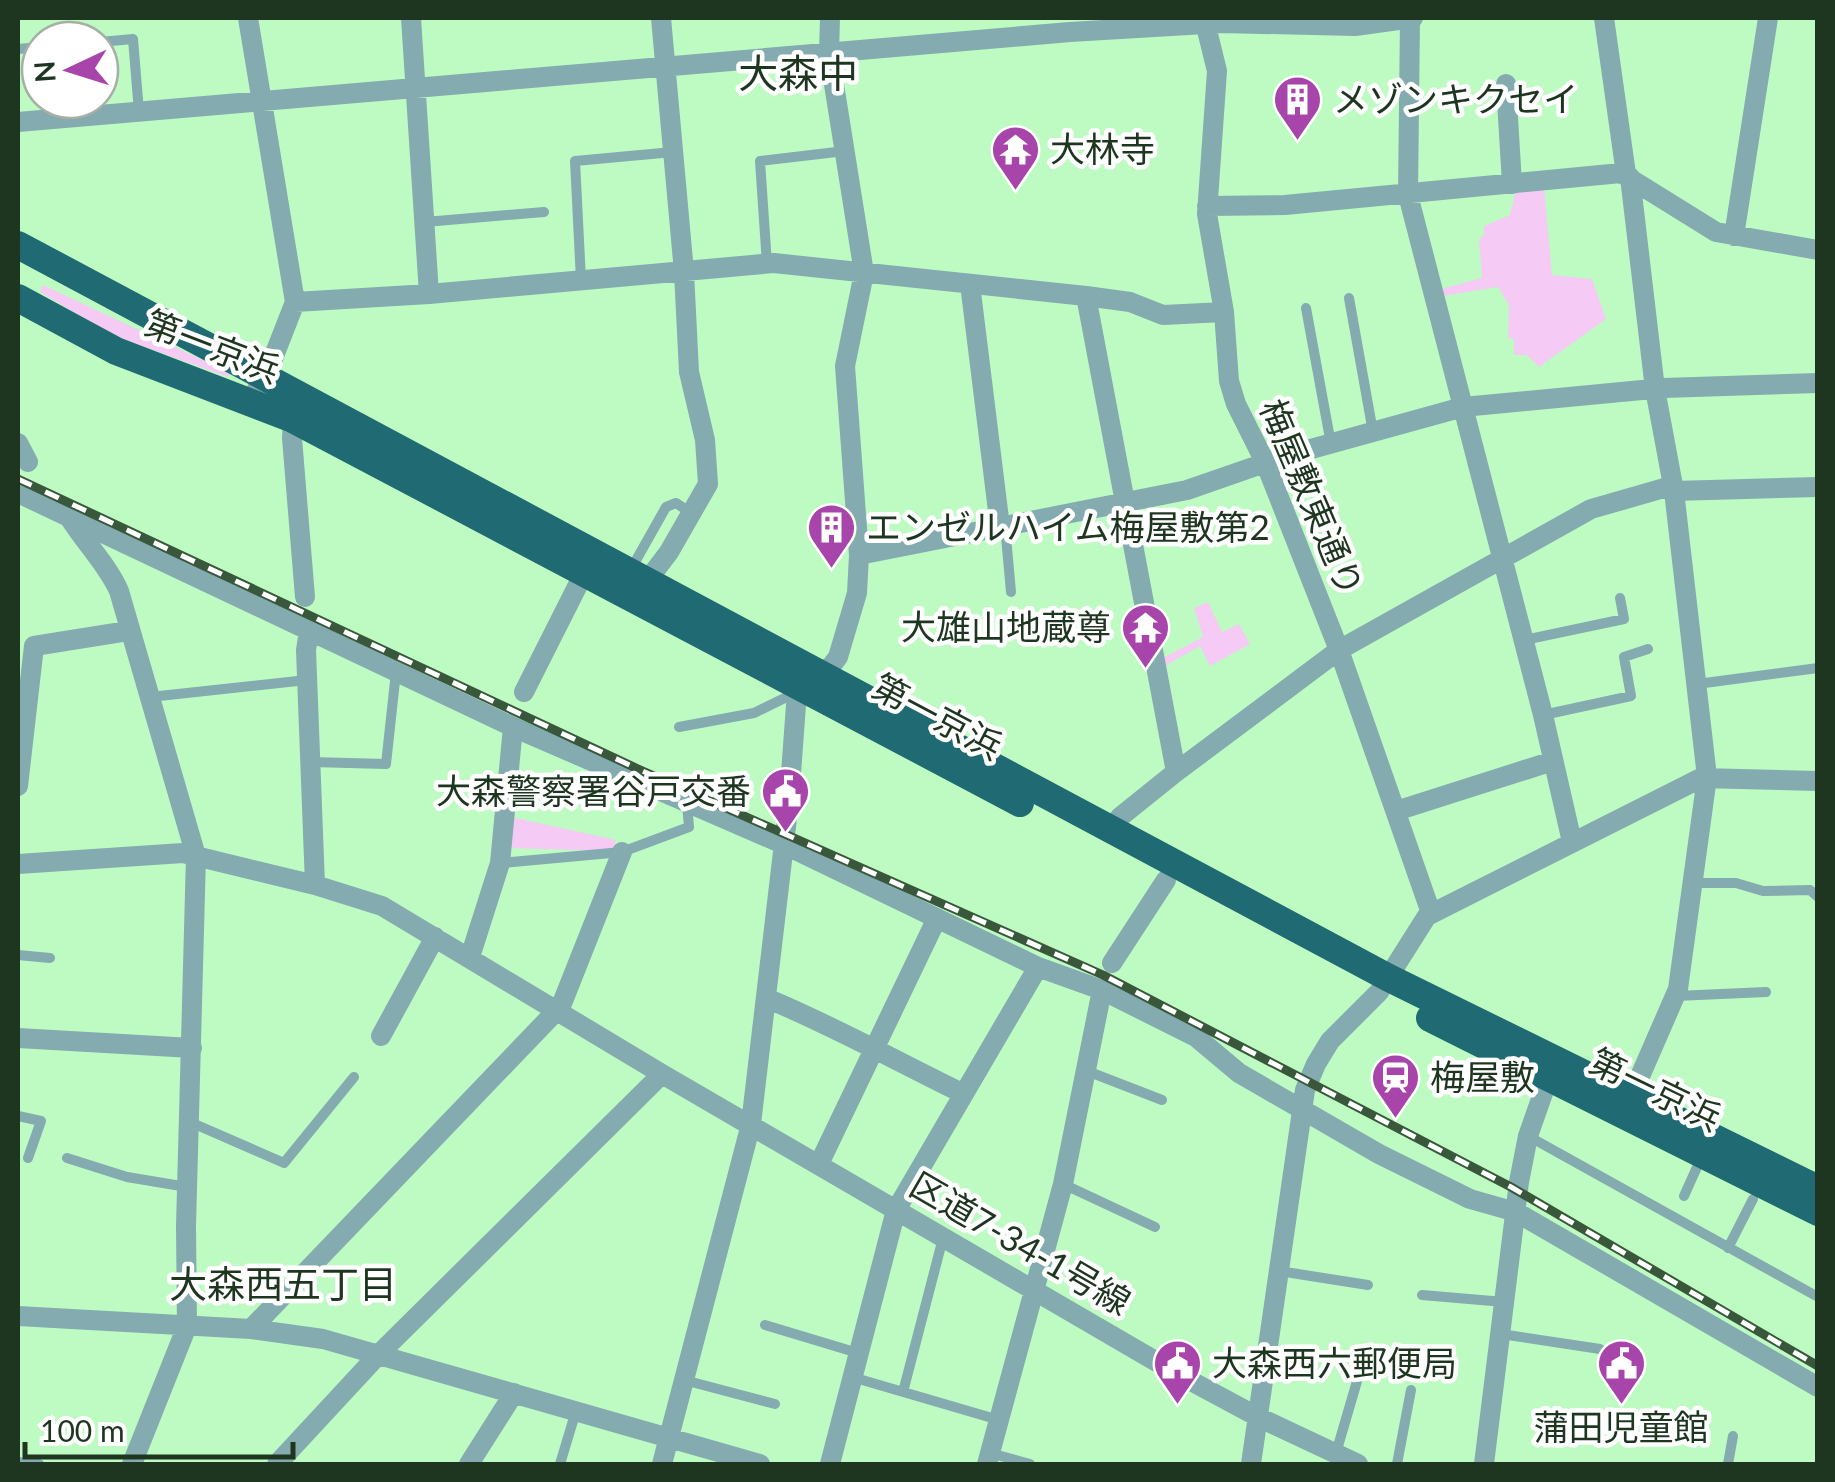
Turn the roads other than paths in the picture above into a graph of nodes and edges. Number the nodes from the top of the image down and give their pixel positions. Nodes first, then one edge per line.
1 (248, 18) edge
2 (410, 18) edge
3 (661, 18) edge
4 (830, 18) edge
5 (1411, 18) edge
6 (1604, 18) edge
7 (1768, 18) edge
8 (1205, 20) edge
9 (1070, 25) edge
10 (993, 28) edge
11 (120, 40) edge
12 (829, 53) junction
13 (667, 66) junction
14 (1506, 84) dead end
15 (416, 88) junction
16 (261, 101) junction
17 (140, 112) junction
18 (18, 122) edge
19 (845, 151) junction
20 (674, 152) junction
21 (1628, 176) junction
22 (1512, 184) junction
23 (1408, 194) junction
24 (1207, 206) junction
25 (544, 212) dead end
26 (425, 222) junction
27 (1734, 236) junction
28 (18, 245) edge
29 (1818, 250) edge
30 (18, 262) edge
31 (766, 264) junction
32 (684, 272) junction
33 (864, 273) junction
34 (581, 281) junction
35 (970, 284) junction
36 (429, 294) junction
37 (1086, 296) junction
38 (18, 298) edge
39 (1349, 298) dead end
40 (295, 302) junction
41 (1306, 308) dead end
42 (1224, 312) junction
43 (166, 326) junction
44 (1818, 383) edge
45 (257, 389) junction
46 (1655, 389) junction
47 (1462, 408) junction
48 (294, 419) junction
49 (1373, 433) junction
50 (1332, 444) junction
51 (1265, 462) junction
52 (1818, 486) edge
53 (1674, 491) junction
54 (18, 493) edge
55 (1124, 504) junction
56 (57, 508) junction
57 (1002, 527) junction
58 (859, 555) junction
59 (1500, 557) junction
60 (584, 573) junction
61 (638, 577) junction
62 (1011, 592) dead end
63 (305, 598) dead end
64 (1620, 598) dead end
65 (128, 631) junction
66 (309, 631) junction
67 (1523, 640) junction
68 (1648, 649) dead end
69 (1339, 650) junction
70 (1818, 668) edge
71 (396, 672) junction
72 (307, 680) junction
73 (812, 681) junction
74 (1696, 684) junction
75 (524, 692) dead end
76 (148, 697) junction
77 (1543, 715) junction
78 (513, 727) junction
79 (679, 727) dead end
80 (1553, 761) junction
81 (312, 762) junction
82 (1176, 772) junction
83 (1707, 777) junction
84 (1818, 781) edge
85 (18, 786) edge
86 (688, 804) junction
87 (1396, 811) junction
88 (1110, 830) junction
89 (1572, 842) junction
90 (783, 844) junction
91 (622, 852) junction
92 (196, 856) junction
93 (500, 863) junction
94 (18, 864) edge
95 (1166, 880) junction
96 (1692, 882) junction
97 (315, 885) junction
98 (1818, 897) edge
99 (1431, 914) junction
100 (936, 918) junction
101 (435, 937) junction
102 (18, 956) edge
103 (470, 957) junction
104 (50, 958) dead end
105 (1112, 963) dead end
106 (1038, 967) junction
107 (1384, 985) junction
108 (1102, 990) junction
109 (1766, 992) dead end
110 (1674, 996) junction
111 (766, 998) junction
112 (556, 1011) junction
113 (382, 1036) dead end
114 (18, 1038) edge
115 (192, 1048) junction
116 (873, 1050) junction
117 (1088, 1071) junction
118 (662, 1074) junction
119 (354, 1077) dead end
120 (1548, 1079) junction
121 (964, 1094) junction
122 (1632, 1097) junction
123 (1162, 1100) dead end
124 (1301, 1109) junction
125 (18, 1116) edge
126 (190, 1122) junction
127 (752, 1124) junction
128 (1528, 1136) junction
129 (1703, 1155) junction
130 (28, 1158) dead end
131 (67, 1158) dead end
132 (818, 1164) junction
133 (1062, 1184) junction
134 (188, 1187) junction
135 (1818, 1189) edge
136 (1684, 1196) dead end
137 (1753, 1199) dead end
138 (896, 1210) junction
139 (1516, 1212) junction
140 (1818, 1212) edge
141 (1154, 1226) dead end
142 (943, 1238) junction
143 (1728, 1248) junction
144 (1278, 1271) junction
145 (1368, 1285) dead end
146 (1033, 1291) junction
147 (1422, 1295) dead end
148 (1818, 1296) edge
149 (1504, 1302) junction
150 (18, 1316) edge
151 (765, 1325) dead end
152 (187, 1326) junction
153 (251, 1329) junction
154 (1500, 1334) junction
155 (1600, 1349) dead end
156 (858, 1353) junction
157 (379, 1354) junction
158 (1360, 1371) dead end
159 (851, 1376) junction
160 (684, 1380) junction
161 (1818, 1387) edge
162 (1411, 1390) dead end
163 (903, 1392) junction
164 (514, 1393) junction
165 (775, 1404) dead end
166 (576, 1411) junction
167 (1258, 1417) junction
168 (999, 1420) junction
169 (1733, 1436) dead end
170 (668, 1439) junction
171 (1336, 1454) junction
172 (989, 1459) edge
173 (18, 1462) edge
174 (39, 1464) edge
175 (132, 1464) edge
176 (277, 1464) edge
177 (469, 1464) edge
178 (560, 1464) edge
179 (662, 1464) edge
180 (753, 1464) edge
181 (830, 1464) edge
182 (1030, 1464) edge
183 (1252, 1464) edge
184 (1358, 1464) edge
185 (1397, 1464) edge
186 (1484, 1464) edge
187 (1728, 1464) edge

1 - 16 street
2 - 15 street
3 - 13 street
4 - 12 street
5 - 8 street
5 - 23 street
6 - 21 street
7 - 27 street
8 - 9 street
8 - 24 street, 梅屋敷東通り
9 - 10 street
10 - 12 street
11 - 17 lane
12 - 13 street
12 - 19 street
13 - 15 street
13 - 20 street
14 - 22 street
15 - 16 street
15 - 26 street
16 - 17 street
16 - 40 street
17 - 18 street
19 - 31 lane
19 - 33 street
20 - 32 street
20 - 34 lane
21 - 22 street
21 - 27 street
21 - 46 street
22 - 23 street
23 - 24 street
23 - 47 street
24 - 42 street, 梅屋敷東通り
25 - 26 lane
26 - 36 street
27 - 29 street
28 - 43 highway, 第一京浜
30 - 43 highway, 第一京浜
31 - 32 street
31 - 33 street
32 - 34 street
32 - 61 street
33 - 35 street
33 - 58 street
34 - 36 street
35 - 37 street
35 - 57 street
36 - 40 street
37 - 42 street
37 - 55 street
38 - 45 highway, 第一京浜
39 - 49 lane
40 - 45 street
41 - 50 lane
42 - 51 street, 梅屋敷東通り
43 - 45 highway, 第一京浜
44 - 46 street
45 - 48 highway, 第一京浜
45 - 61 highway, 第一京浜
46 - 47 street
46 - 53 street
47 - 49 street
47 - 59 street
48 - 60 highway, 第一京浜
48 - 63 street
49 - 50 street
50 - 51 street
51 - 55 street
51 - 69 street, 梅屋敷東通り
52 - 53 street
53 - 59 street
53 - 74 street
54 - 56 street
55 - 57 street
55 - 82 street
56 - 65 street
56 - 66 street
57 - 58 street
57 - 62 lane
58 - 73 street
59 - 67 street
59 - 69 street
60 - 73 highway, 第一京浜
60 - 75 street
61 - 73 highway, 第一京浜
64 - 67 lane
65 - 76 street
65 - 85 street
66 - 71 street
66 - 72 street
67 - 77 street
68 - 77 lane
69 - 82 street
69 - 87 street, 梅屋敷東通り
70 - 74 lane
71 - 78 street
71 - 81 lane
72 - 76 lane
72 - 81 street
73 - 79 lane
73 - 88 highway, 第一京浜
73 - 90 street
73 - 95 highway, 第一京浜
74 - 83 street
76 - 92 street
77 - 80 street
78 - 86 street
78 - 93 street
80 - 87 street
80 - 89 street
81 - 97 street
82 - 88 street
83 - 84 street
83 - 89 street
83 - 96 street
86 - 90 street
86 - 91 lane
87 - 99 street, 梅屋敷東通り
88 - 107 highway, 第一京浜
89 - 99 street
90 - 100 street
90 - 111 street
91 - 93 lane
91 - 112 street
92 - 94 street, 区道7-34-1号線
92 - 97 street, 区道7-34-1号線
92 - 115 street
93 - 103 street
95 - 105 street
95 - 107 highway, 第一京浜
96 - 98 lane
96 - 110 street
97 - 101 street, 区道7-34-1号線
99 - 107 street
100 - 106 street
100 - 116 street
101 - 103 street, 区道7-34-1号線
101 - 113 street
102 - 104 lane
103 - 112 street, 区道7-34-1号線
106 - 108 street
106 - 121 street
107 - 120 highway, 第一京浜
107 - 122 highway, 第一京浜
107 - 124 street
108 - 117 street
108 - 124 street
109 - 110 lane
110 - 122 street
111 - 116 street
111 - 127 street
112 - 118 street, 区道7-34-1号線
112 - 153 street
114 - 115 street
115 - 126 street
116 - 121 street
116 - 132 street
117 - 123 lane
117 - 133 street
118 - 127 street, 区道7-34-1号線
118 - 157 street
119 - 126 lane
120 - 128 street
120 - 129 highway, 第一京浜
121 - 138 street
122 - 135 highway, 第一京浜
124 - 139 street
124 - 144 street
125 - 130 lane
126 - 134 street
127 - 132 street, 区道7-34-1号線
127 - 160 street
128 - 139 street
128 - 143 lane
129 - 136 lane
129 - 140 highway, 第一京浜
131 - 134 lane
132 - 138 street, 区道7-34-1号線
133 - 141 lane
133 - 146 street
134 - 152 street
137 - 143 lane
138 - 142 street, 区道7-34-1号線
138 - 156 street
139 - 149 street
139 - 161 street
142 - 146 street, 区道7-34-1号線
142 - 163 lane
143 - 148 lane
144 - 145 lane
144 - 167 street
146 - 167 street, 区道7-34-1号線
146 - 168 street
147 - 149 lane
149 - 154 street
150 - 152 street
151 - 156 lane
152 - 153 street
152 - 175 street
153 - 157 street
154 - 155 lane
154 - 186 street
156 - 159 street
157 - 164 street
157 - 176 street
158 - 171 lane
159 - 163 lane
159 - 181 street
160 - 165 lane
160 - 170 street
162 - 185 lane
163 - 168 lane
164 - 166 street
164 - 177 street
166 - 170 street
166 - 178 lane
167 - 171 street, 区道7-34-1号線
167 - 183 street
168 - 172 street
169 - 187 lane
170 - 179 street
170 - 180 street
171 - 184 street, 区道7-34-1号線
172 - 182 lane
173 - 174 lane

